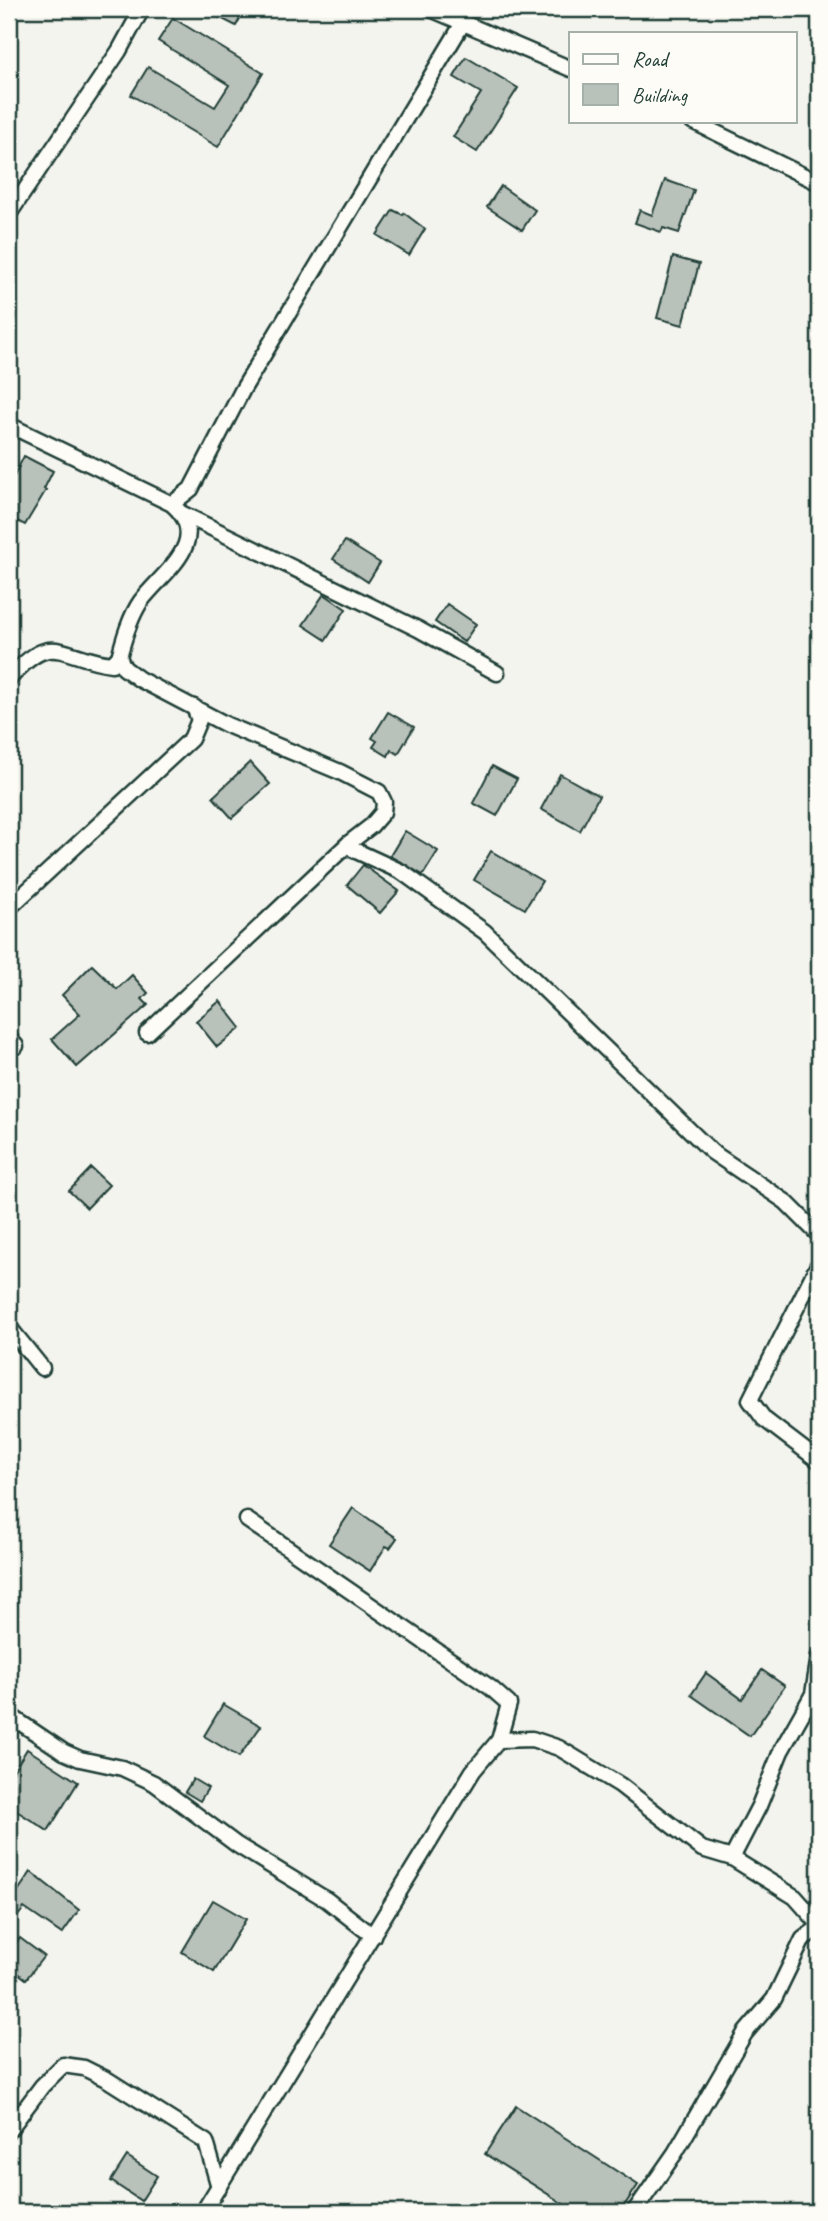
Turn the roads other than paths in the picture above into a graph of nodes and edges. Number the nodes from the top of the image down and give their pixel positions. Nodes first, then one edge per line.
1 (142, 9) edge
2 (431, 9) edge
3 (463, 23) junction
4 (569, 68) edge
5 (694, 122) edge
6 (819, 183) edge
7 (9, 214) edge
8 (9, 425) edge
9 (172, 504) junction
10 (183, 514) junction
11 (119, 657) junction
12 (497, 673) dead end
13 (9, 679) edge
14 (194, 707) junction
15 (349, 843) junction
16 (9, 908) edge
17 (147, 1033) dead end
18 (819, 1235) edge
19 (819, 1263) edge
20 (9, 1327) edge
21 (42, 1368) dead end
22 (819, 1461) edge
23 (247, 1520) dead end
24 (819, 1656) edge
25 (9, 1715) edge
26 (499, 1741) junction
27 (732, 1858) junction
28 (819, 1926) edge
29 (373, 1936) junction
30 (9, 2130) edge
31 (219, 2187) junction
32 (203, 2212) edge
33 (634, 2212) edge

1 - 7 street
2 - 3 street
3 - 4 street
3 - 9 street
5 - 6 street
8 - 9 street
9 - 10 street
10 - 11 street
10 - 12 street
11 - 13 street
11 - 14 street
14 - 15 street
14 - 16 street
15 - 17 street
15 - 18 street
19 - 22 street
20 - 21 street
23 - 26 street
24 - 27 street
25 - 29 street
26 - 27 street
26 - 29 street
27 - 28 street
28 - 33 street
29 - 31 street
30 - 31 street
31 - 32 street

